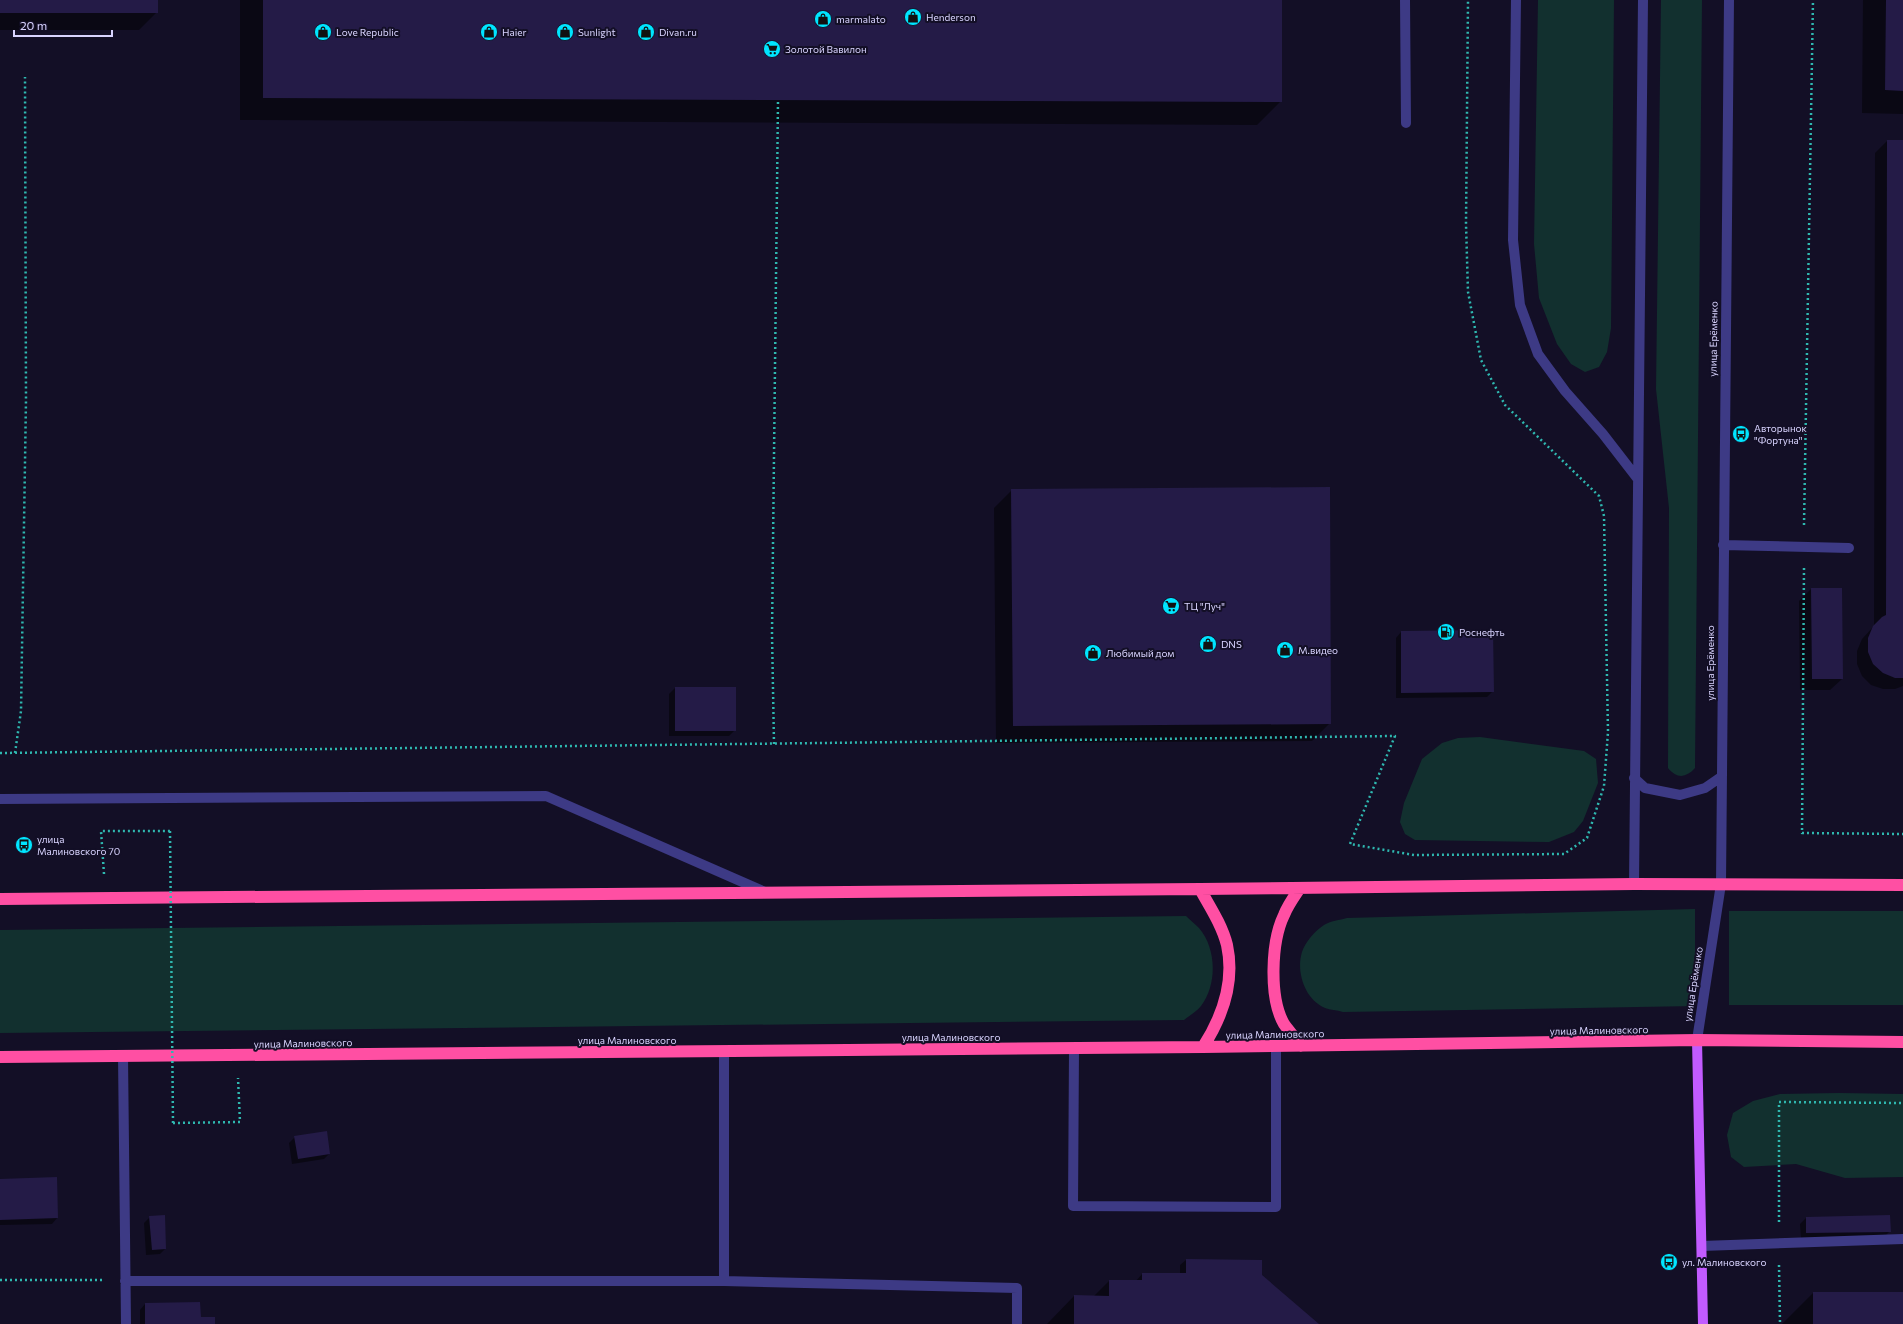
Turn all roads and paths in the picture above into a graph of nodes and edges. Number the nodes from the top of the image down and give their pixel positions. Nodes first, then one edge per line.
1 (1405, 0) edge
2 (1468, 0) edge
3 (1516, 0) edge
4 (1643, 0) edge
5 (1729, 0) edge
6 (1813, 0) edge
7 (25, 77) dead end
8 (778, 100) dead end
9 (1406, 123) dead end
10 (1637, 478) junction
11 (1723, 545) junction
12 (1804, 547) junction
13 (1849, 548) dead end
14 (774, 744) junction
15 (0, 753) edge
16 (15, 753) junction
17 (1721, 777) junction
18 (1634, 778) junction
19 (0, 799) edge
20 (1903, 834) edge
21 (1634, 884) junction
22 (1721, 884) junction
23 (1903, 885) edge
24 (1300, 888) junction
25 (1200, 889) junction
26 (767, 893) junction
27 (0, 899) edge
28 (105, 899) junction
29 (1697, 1040) junction
30 (1903, 1042) edge
31 (1276, 1046) junction
32 (1301, 1046) junction
33 (1203, 1048) junction
34 (1074, 1049) junction
35 (724, 1051) junction
36 (237, 1055) junction
37 (123, 1056) junction
38 (0, 1057) edge
39 (1903, 1103) edge
40 (1903, 1239) edge
41 (1779, 1242) junction
42 (1702, 1246) junction
43 (0, 1280) edge
44 (126, 1280) junction
45 (724, 1281) junction
46 (126, 1324) edge
47 (1017, 1324) edge
48 (1703, 1324) edge
49 (1780, 1324) edge

1 - 9 street
2 - 14 path
3 - 10 street
4 - 10 street
5 - 11 street, улица Ерёменко
6 - 12 path
7 - 16 path
8 - 14 path
10 - 18 street
11 - 12 street
11 - 17 street, улица Ерёменко
12 - 13 street
12 - 20 path
14 - 16 path
15 - 16 path
17 - 18 street
17 - 22 street, улица Ерёменко
18 - 21 street
19 - 26 street
21 - 22 highway
21 - 24 highway
22 - 23 highway
22 - 29 street, улица Ерёменко
24 - 25 highway
24 - 32 highway
25 - 26 highway
25 - 33 highway
26 - 28 highway
27 - 28 highway
28 - 36 path, bridge
29 - 30 highway, улица Малиновского
29 - 32 highway, улица Малиновского
29 - 42 main road, улица Ерёменко
31 - 32 highway, улица Малиновского
31 - 33 highway, улица Малиновского
31 - 34 street
33 - 34 highway, улица Малиновского
34 - 35 highway, улица Малиновского
35 - 36 highway, улица Малиновского
35 - 45 street
36 - 37 highway, улица Малиновского
37 - 38 highway, улица Малиновского
37 - 44 street
39 - 41 path
40 - 41 street
41 - 42 street
41 - 49 path
42 - 48 main road, улица Ерёменко
43 - 44 path
44 - 45 street
44 - 46 street
45 - 47 street

